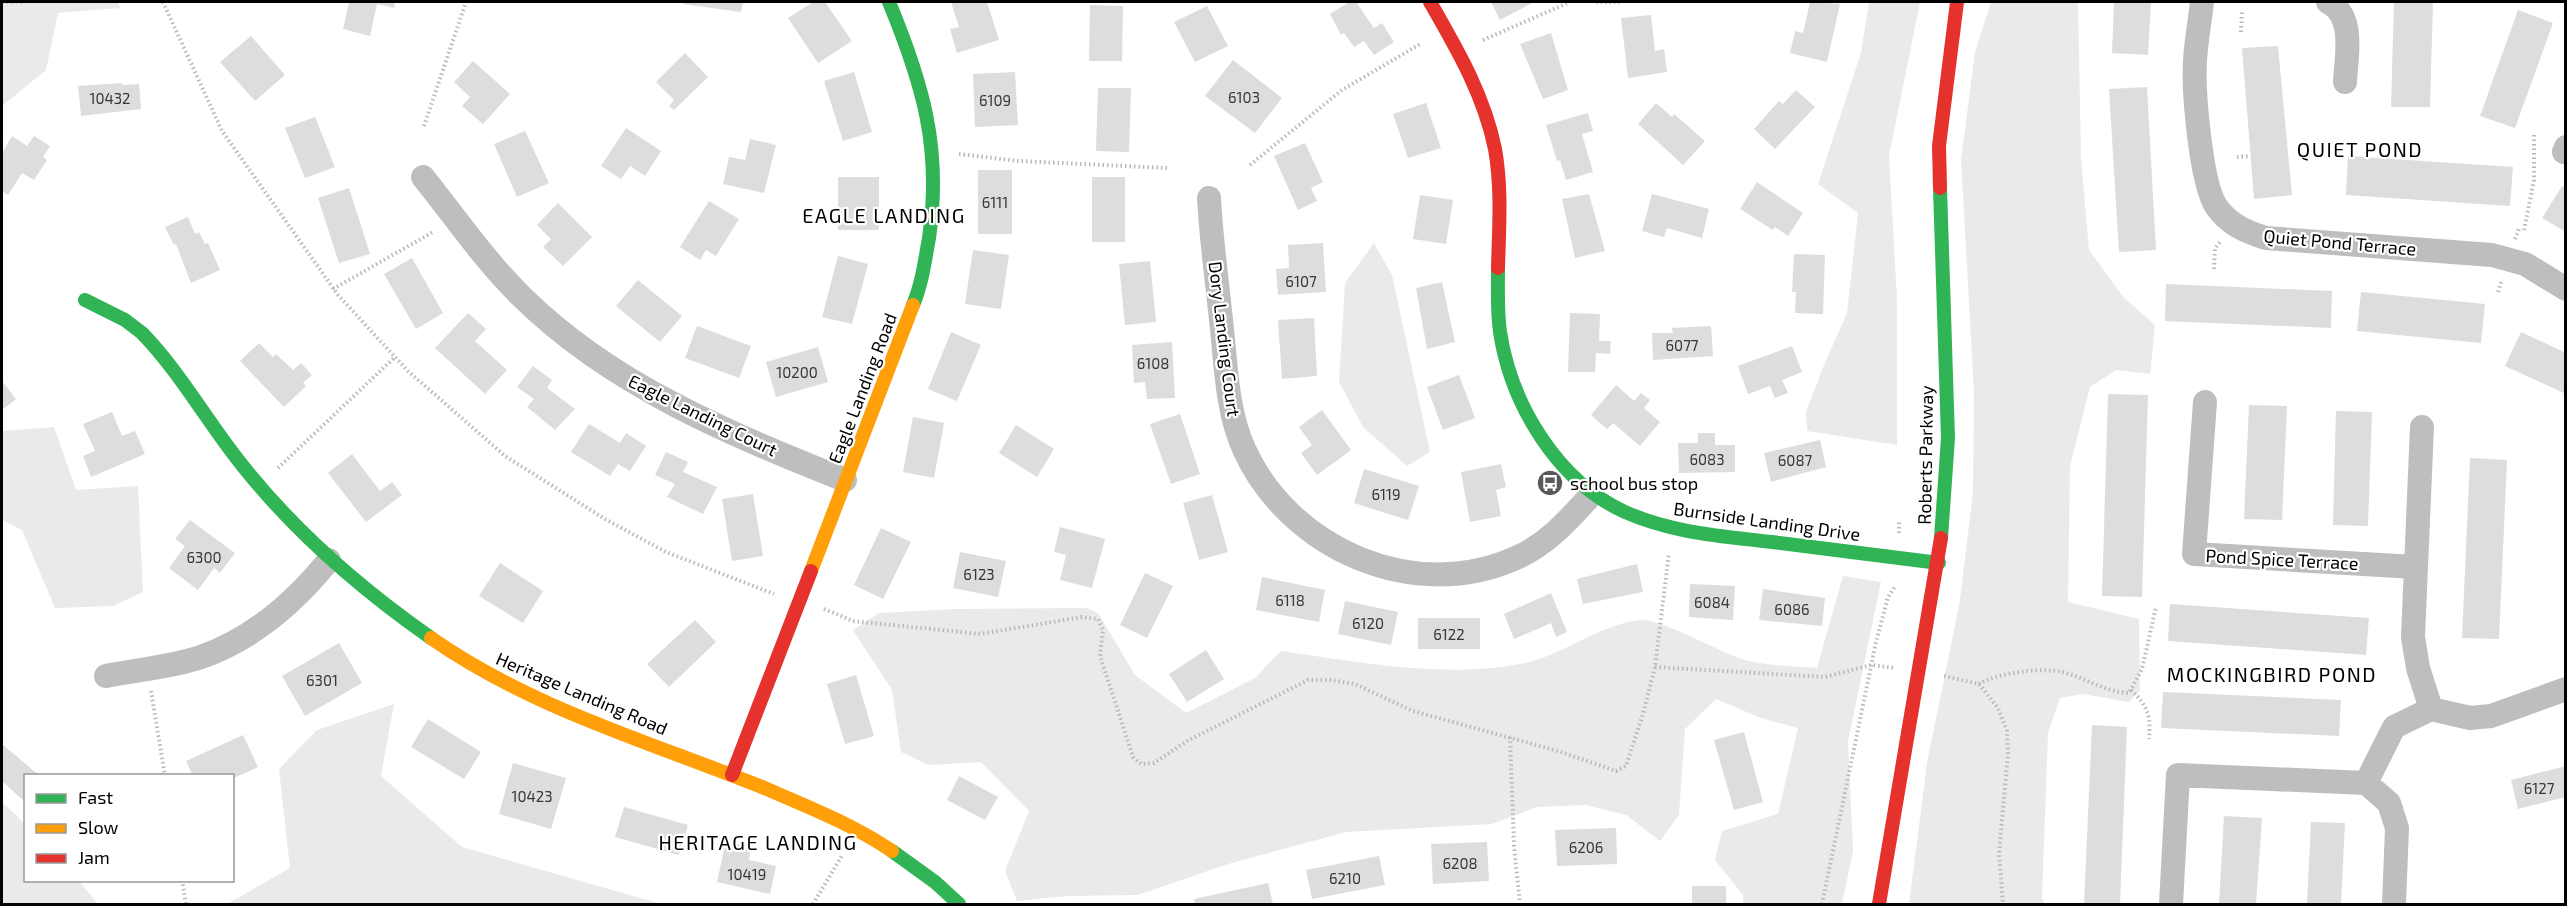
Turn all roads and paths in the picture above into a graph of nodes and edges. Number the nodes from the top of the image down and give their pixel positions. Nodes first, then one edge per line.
1 (2, 2) edge
2 (24, 2) edge
3 (163, 2) edge
4 (466, 2) edge
5 (889, 2) edge
6 (1430, 2) edge
7 (1570, 2) edge
8 (1596, 2) edge
9 (1621, 2) edge
10 (1957, 2) edge
11 (2202, 2) edge
12 (2328, 2) edge
13 (2242, 11) dead end
14 (2241, 32) dead end
15 (1428, 40) dead end
16 (1480, 41) dead end
17 (2345, 82) dead end
18 (424, 126) dead end
19 (2534, 135) dead end
20 (956, 154) dead end
21 (2250, 156) dead end
22 (2237, 157) dead end
23 (1250, 165) dead end
24 (1167, 168) dead end
25 (423, 177) dead end
26 (1209, 198) dead end
27 (2524, 230) dead end
28 (433, 232) dead end
29 (2225, 236) dead end
30 (2214, 270) dead end
31 (333, 289) junction
32 (2565, 289) edge
33 (85, 300) dead end
34 (395, 357) junction
35 (2205, 402) dead end
36 (2422, 427) dead end
37 (845, 480) junction
38 (259, 485) junction
39 (1593, 493) junction
40 (1670, 549) dead end
41 (329, 560) junction
42 (1939, 563) junction
43 (2415, 567) junction
44 (1896, 585) dead end
45 (778, 596) dead end
46 (2156, 607) dead end
47 (822, 608) dead end
48 (1871, 665) junction
49 (1655, 667) junction
50 (149, 668) junction
51 (106, 676) dead end
52 (1945, 676) dead end
53 (1979, 684) junction
54 (2565, 689) edge
55 (2131, 690) junction
56 (2431, 709) junction
57 (1510, 737) junction
58 (2149, 739) dead end
59 (165, 774) edge
60 (732, 776) junction
61 (2366, 783) junction
62 (845, 850) dead end
63 (182, 882) edge
64 (186, 904) edge
65 (813, 904) edge
66 (959, 904) edge
67 (1520, 904) edge
68 (1822, 904) edge
69 (1879, 904) edge
70 (2003, 904) edge
71 (2171, 904) edge
72 (2394, 904) edge

1 - 2 path
3 - 31 path
4 - 18 path
5 - 37 street, Eagle Landing Road
6 - 39 street, Burnside Landing Drive
7 - 16 path
8 - 9 path
10 - 42 street, Roberts Parkway
11 - 32 street, Quiet Pond Terrace
12 - 17 street
13 - 14 path
15 - 23 path
19 - 27 path
20 - 24 path
21 - 22 path
25 - 37 street, Eagle Landing Court
26 - 39 street, Dory Landing Court
28 - 31 path
29 - 30 path
31 - 34 path
33 - 38 street, Heritage Landing Road
34 - 38 path
34 - 45 path
35 - 43 street, Pond Spice Terrace
36 - 43 street
37 - 60 street, Eagle Landing Road
38 - 41 street, Heritage Landing Road
39 - 42 street, Burnside Landing Drive
40 - 49 path
41 - 50 street
41 - 60 street, Heritage Landing Road
42 - 69 street, Roberts Parkway
43 - 56 street
44 - 48 path
46 - 55 path
47 - 57 path
48 - 49 path
48 - 68 path
49 - 57 path
50 - 51 street
50 - 59 path
52 - 53 path
53 - 55 path
53 - 70 path
54 - 56 street
55 - 58 path
56 - 61 street
57 - 67 path
60 - 66 street, Heritage Landing Road
61 - 71 street
61 - 72 street
62 - 65 path
63 - 64 path

